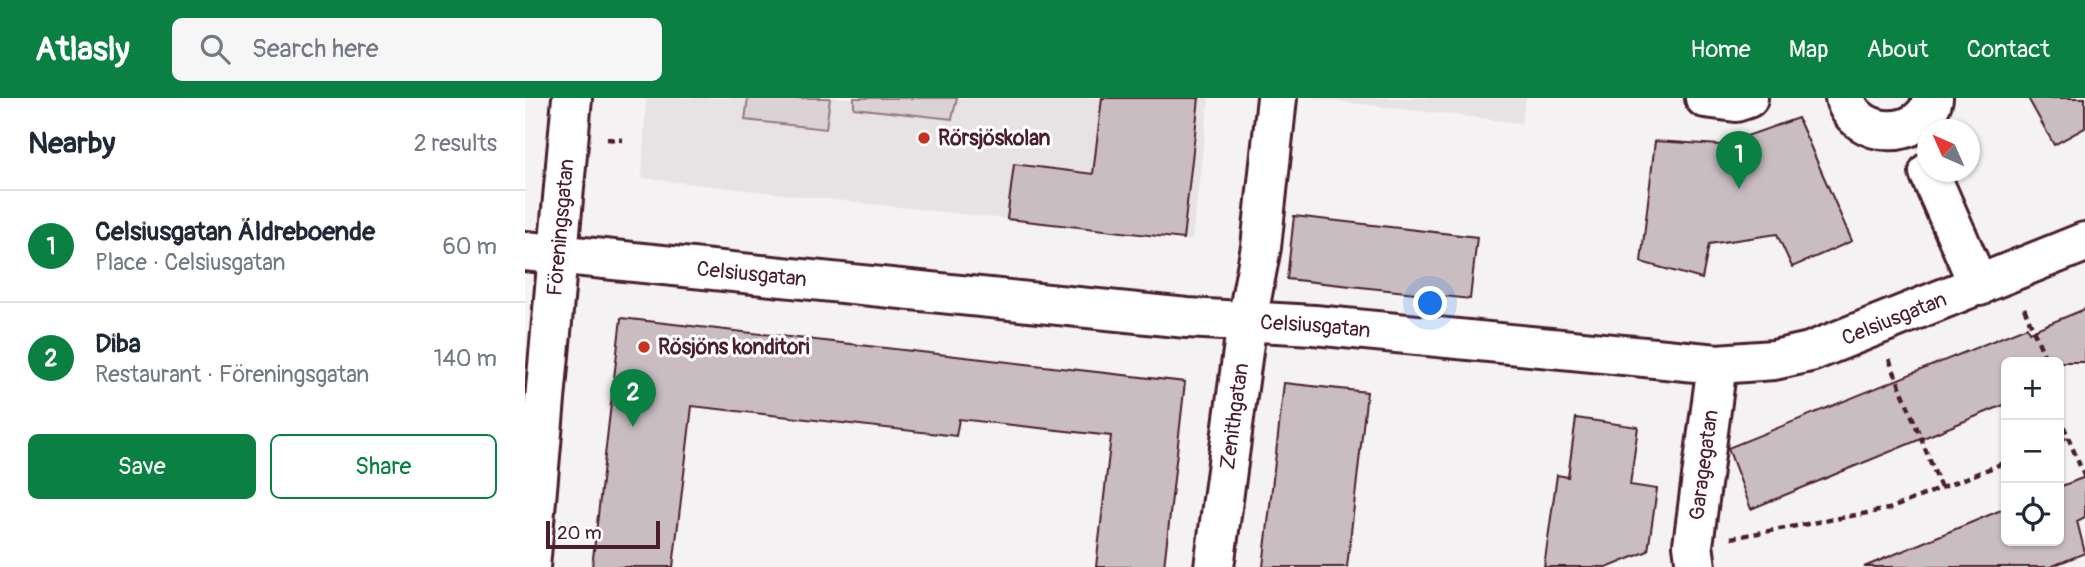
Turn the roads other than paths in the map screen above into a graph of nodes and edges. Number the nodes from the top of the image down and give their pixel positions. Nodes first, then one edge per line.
1 (572, 98) edge
2 (1277, 98) edge
3 (1705, 98) edge
4 (1748, 98) edge
5 (1845, 98) edge
6 (1921, 112) edge
7 (1936, 182) edge
8 (2085, 242) edge
9 (542, 253) edge
10 (1994, 279) junction
11 (1247, 321) junction
12 (1717, 364) junction
13 (1695, 556) edge
14 (530, 567) edge
15 (1214, 567) edge

1 - 9 street, Föreningsgatan
2 - 11 street, Zenithgatan
3 - 4 street
5 - 6 street
7 - 10 street
8 - 10 street, Celsiusgatan
9 - 11 street, Celsiusgatan
9 - 14 street, Föreningsgatan
10 - 12 street, Celsiusgatan
11 - 12 street, Celsiusgatan
11 - 15 street, Zenithgatan
12 - 13 street, Garagegatan

